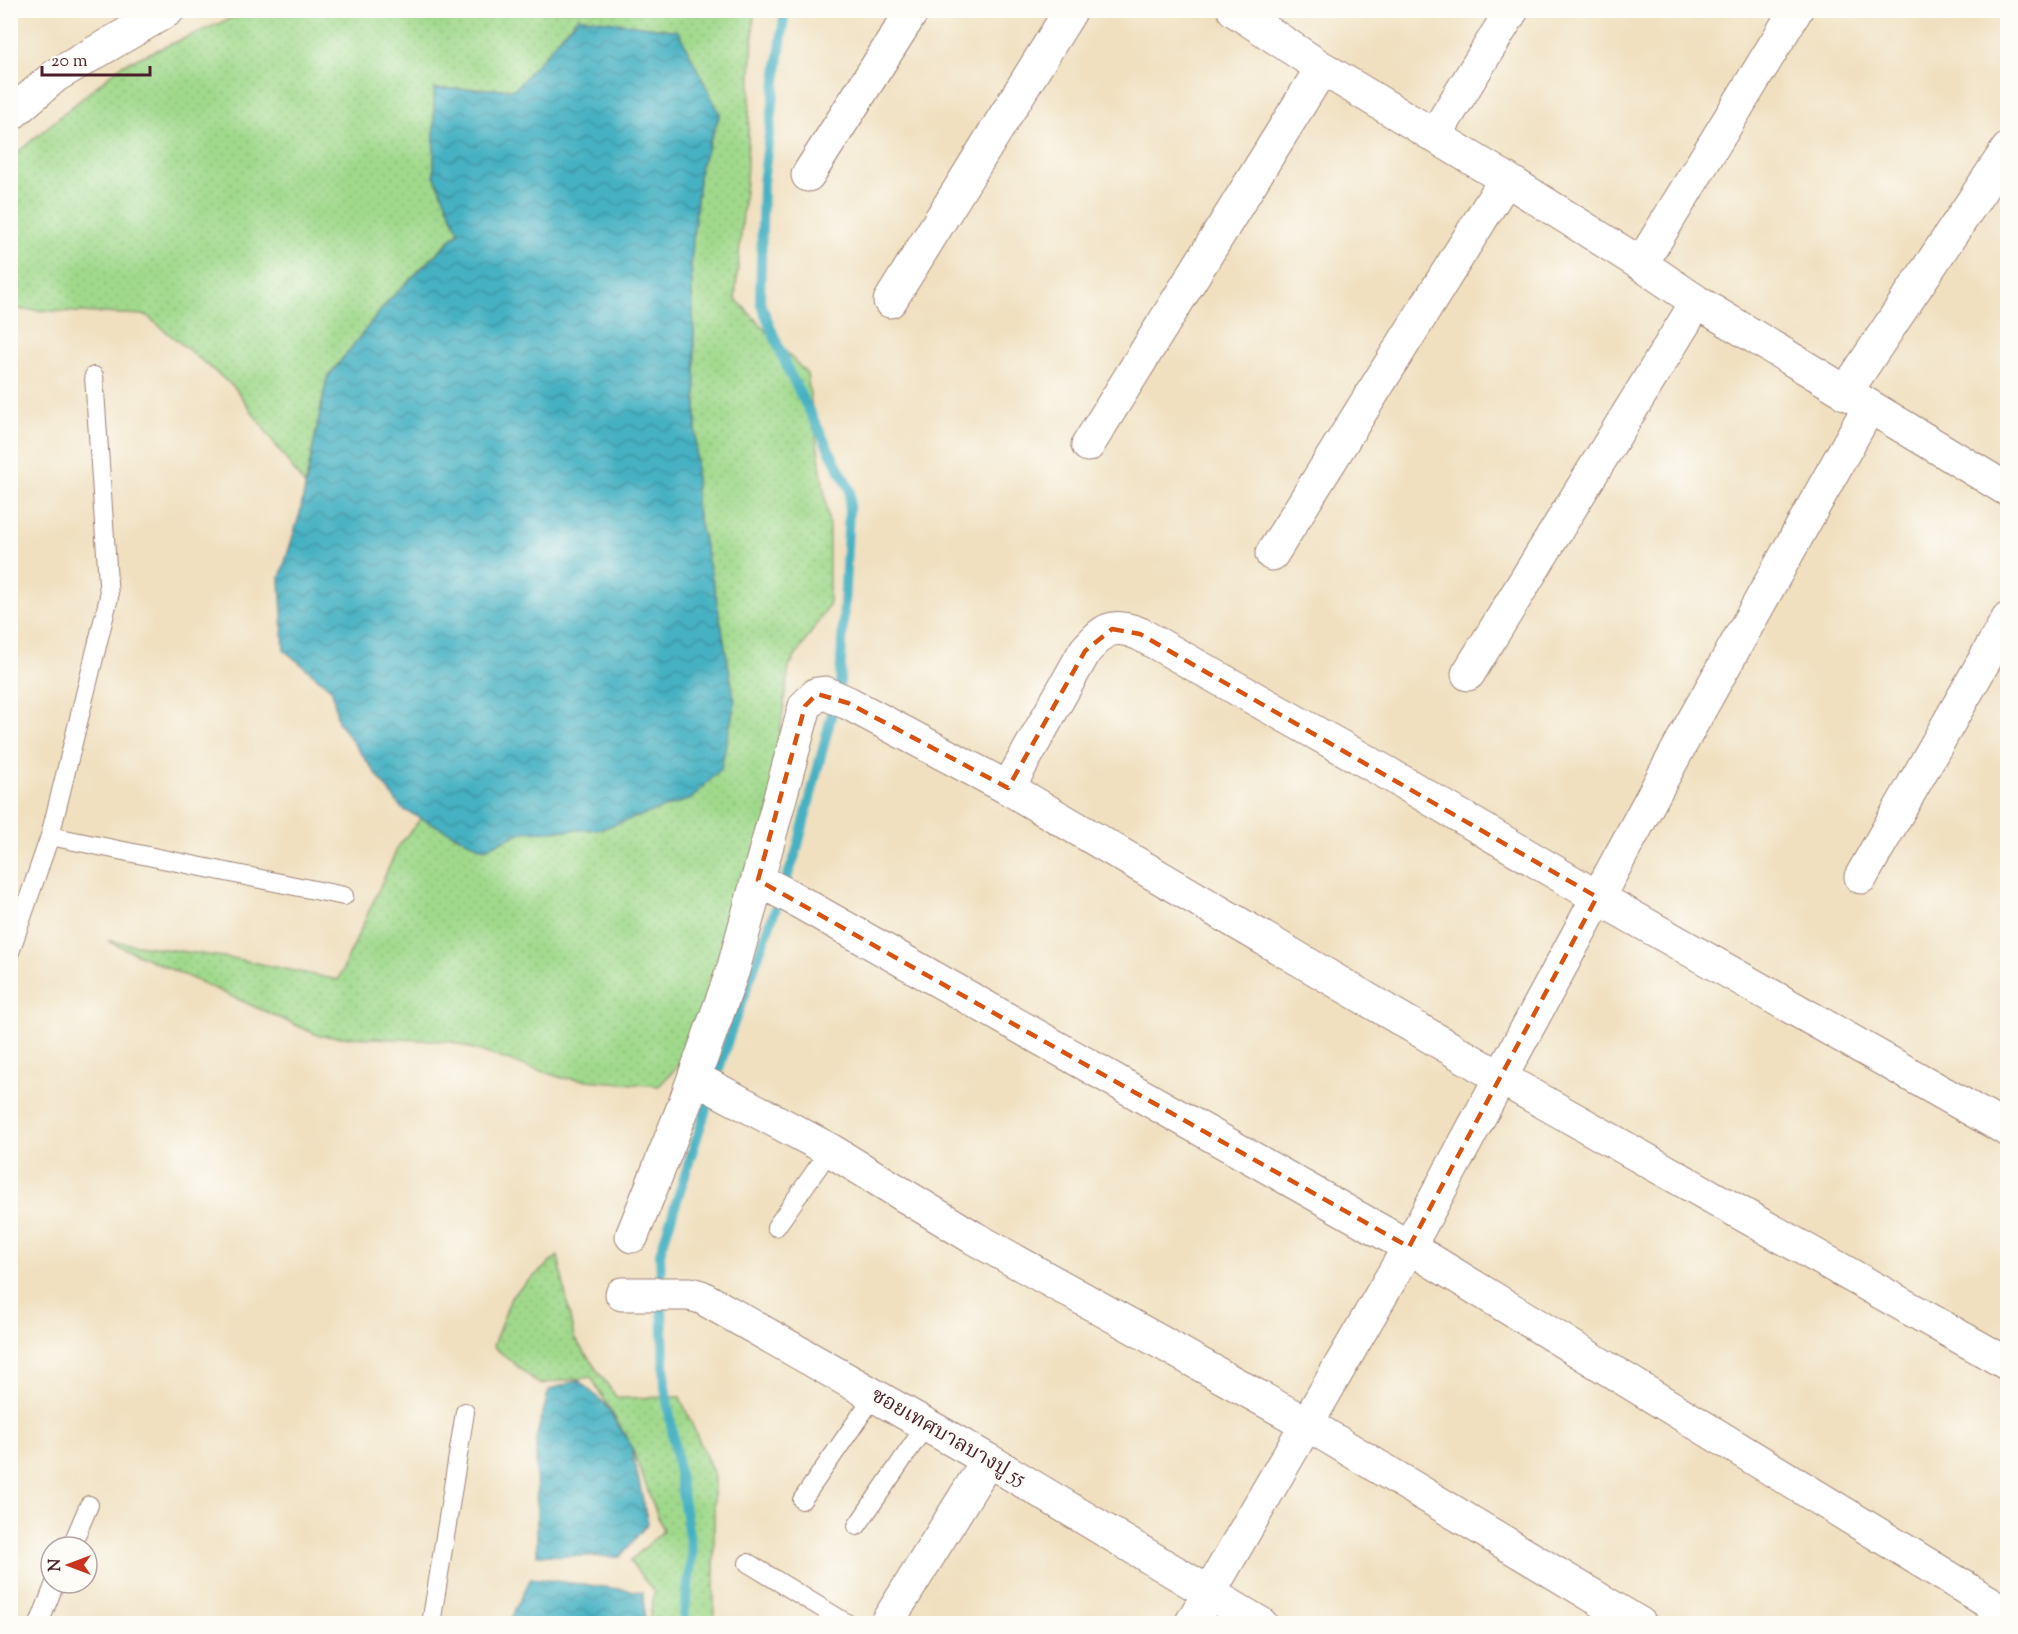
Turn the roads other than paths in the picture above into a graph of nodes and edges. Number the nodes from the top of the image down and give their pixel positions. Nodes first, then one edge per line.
1 (168, 10) edge
2 (913, 10) edge
3 (1071, 10) edge
4 (1234, 10) edge
5 (1512, 10) edge
6 (1796, 10) edge
7 (1322, 68) junction
8 (10, 114) edge
9 (1435, 135) junction
10 (2007, 149) edge
11 (808, 175) dead end
12 (1506, 179) junction
13 (1641, 264) junction
14 (890, 301) dead end
15 (1697, 302) junction
16 (94, 376) dead end
17 (1857, 400) junction
18 (1088, 445) dead end
19 (2007, 490) edge
20 (1272, 554) dead end
21 (2007, 619) edge
22 (1468, 674) dead end
23 (1008, 788) junction
24 (50, 836) junction
25 (1861, 877) dead end
26 (771, 887) junction
27 (344, 896) dead end
28 (1597, 897) junction
29 (10, 952) edge
30 (1501, 1078) junction
31 (700, 1080) junction
32 (2007, 1130) edge
33 (830, 1150) junction
34 (776, 1227) dead end
35 (632, 1236) dead end
36 (1409, 1247) junction
37 (648, 1295) dead end
38 (2007, 1364) edge
39 (874, 1396) junction
40 (465, 1412) dead end
41 (1308, 1424) junction
42 (926, 1425) junction
43 (988, 1460) junction
44 (802, 1500) dead end
45 (89, 1504) dead end
46 (857, 1526) dead end
47 (76, 1535) edge
48 (748, 1563) dead end
49 (1210, 1592) junction
50 (50, 1595) edge
51 (2007, 1614) edge
52 (41, 1616) edge
53 (431, 1623) edge
54 (848, 1623) edge
55 (886, 1623) edge
56 (1191, 1623) edge
57 (1262, 1623) edge
58 (1640, 1623) edge

1 - 8 street
2 - 11 street
3 - 14 street
4 - 7 street
5 - 9 street
6 - 13 street
7 - 9 street
7 - 18 street
9 - 12 street
10 - 17 street
12 - 13 street
12 - 20 street
13 - 15 street
15 - 17 street
15 - 22 street
16 - 24 lane
17 - 19 street
17 - 28 street
21 - 25 street
23 - 26 street
23 - 28 street
23 - 30 street
24 - 27 lane
24 - 29 lane
26 - 31 street
26 - 36 street
28 - 30 street
28 - 32 street
30 - 36 street
30 - 38 street
31 - 33 street
31 - 35 street
33 - 34 lane
33 - 41 street
36 - 41 street
36 - 51 street
37 - 39 street, ซอยเทศบาลบางปู 55
39 - 42 street, ซอยเทศบาลบางปู 55
39 - 44 lane
40 - 53 lane
41 - 49 street
41 - 58 street
42 - 43 street, ซอยเทศบาลบางปู 55
42 - 46 lane
43 - 49 street, ซอยเทศบาลบางปู 55
43 - 55 street
45 - 47 lane
48 - 54 lane
49 - 56 street
49 - 57 street, ซอยเทศบาลบางปู 55
50 - 52 lane

